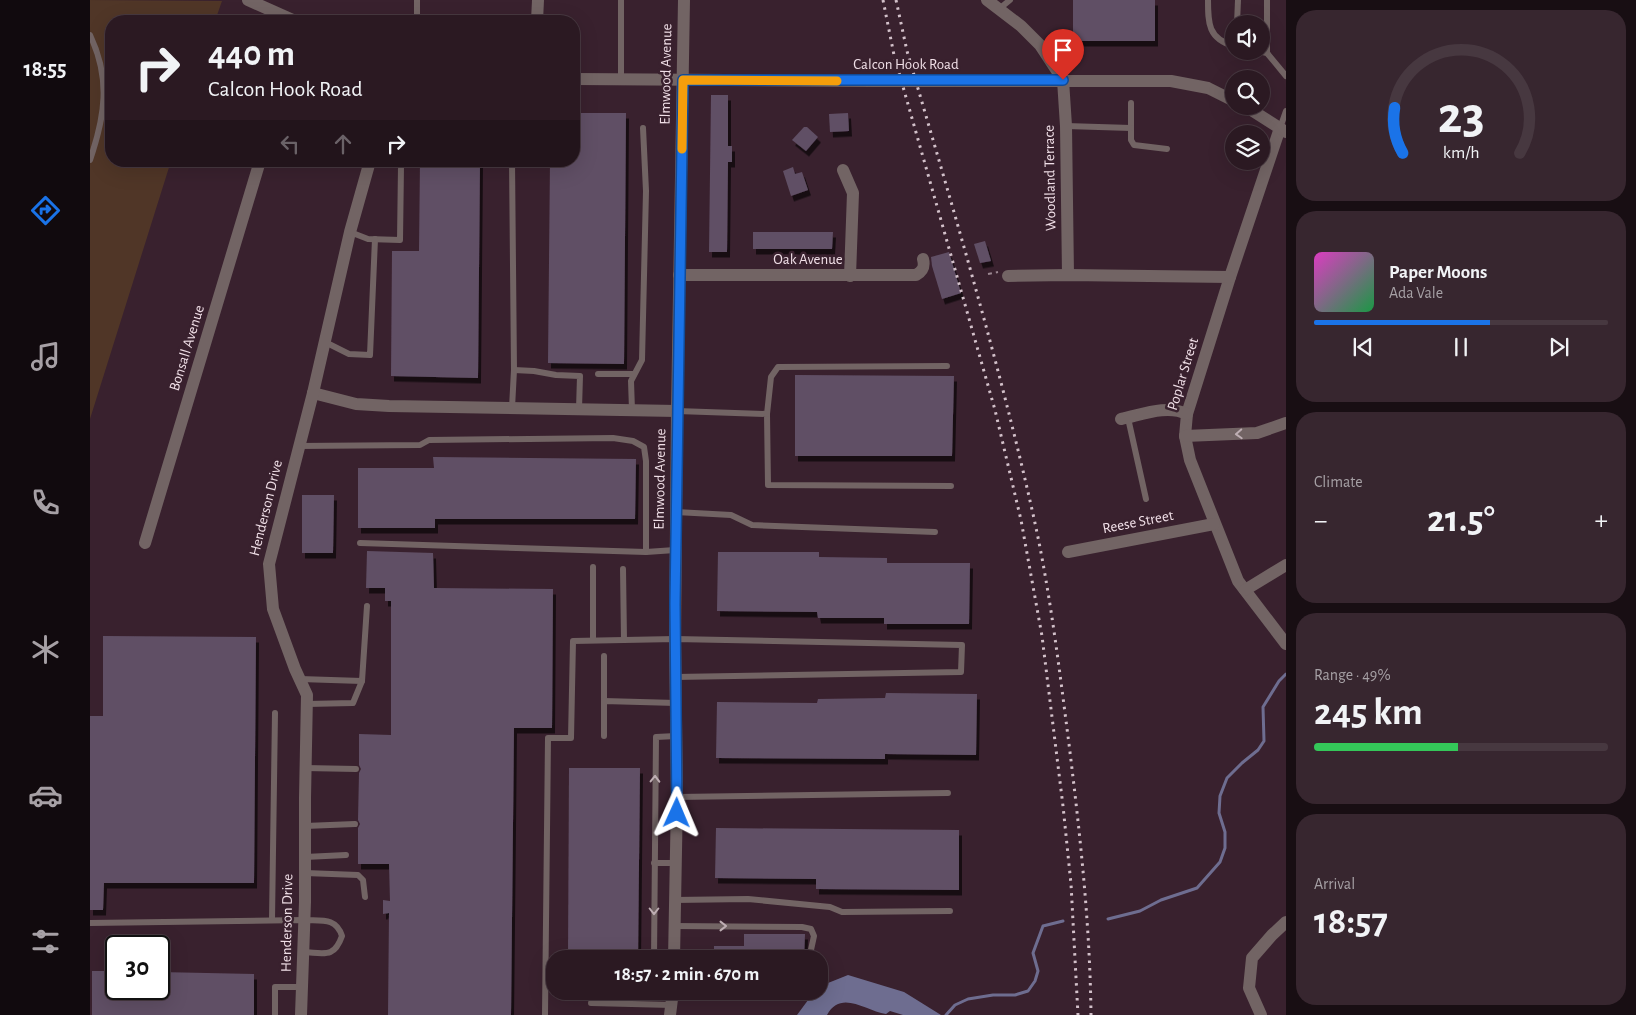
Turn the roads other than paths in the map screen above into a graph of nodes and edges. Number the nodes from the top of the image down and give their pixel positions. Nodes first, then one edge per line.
1 (248, 0) edge
2 (417, 0) edge
3 (538, 0) edge
4 (621, 0) edge
5 (684, 0) edge
6 (987, 0) edge
7 (1010, 0) edge
8 (1208, 0) edge
9 (1238, 0) edge
10 (1267, 0) edge
11 (999, 9) junction
12 (282, 15) edge
13 (417, 15) edge
14 (537, 15) edge
15 (1237, 15) edge
16 (1267, 15) edge
17 (90, 35) edge
18 (1225, 43) edge
19 (1270, 57) edge
20 (1286, 76) edge
21 (580, 79) edge
22 (621, 79) junction
23 (683, 80) junction
24 (1063, 80) junction
25 (1225, 96) edge
26 (1131, 103) dead end
27 (1286, 111) edge
28 (1259, 115) edge
29 (1066, 126) junction
30 (643, 128) dead end
31 (1131, 128) junction
32 (1283, 130) edge
33 (1167, 149) dead end
34 (90, 160) edge
35 (258, 167) edge
36 (368, 167) edge
37 (401, 167) edge
38 (512, 167) edge
39 (843, 170) dead end
40 (350, 232) junction
41 (374, 239) junction
42 (923, 259) dead end
43 (679, 275) junction
44 (1068, 275) junction
45 (850, 276) junction
46 (1008, 276) dead end
47 (1230, 277) junction
48 (324, 342) junction
49 (947, 366) dead end
50 (514, 370) junction
51 (598, 374) dead end
52 (634, 374) junction
53 (313, 393) junction
54 (512, 408) junction
55 (579, 409) junction
56 (632, 410) junction
57 (677, 410) junction
58 (766, 414) junction
59 (1187, 414) junction
60 (1124, 418) joint
61 (1286, 423) edge
62 (1185, 436) junction
63 (298, 446) junction
64 (951, 486) dead end
65 (1146, 499) dead end
66 (676, 512) junction
67 (1214, 524) junction
68 (934, 532) dead end
69 (145, 543) dead end
70 (360, 543) dead end
71 (675, 550) junction
72 (646, 552) junction
73 (1068, 552) dead end
74 (1286, 565) edge
75 (593, 567) dead end
76 (623, 569) dead end
77 (1245, 590) junction
78 (367, 606) dead end
79 (1284, 637) edge
80 (675, 639) junction
81 (593, 640) junction
82 (624, 640) junction
83 (604, 656) dead end
84 (675, 677) junction
85 (300, 679) junction
86 (362, 681) junction
87 (604, 701) junction
88 (676, 703) junction
89 (307, 704) junction
90 (275, 713) dead end
91 (604, 736) dead end
92 (676, 736) junction
93 (305, 768) junction
94 (356, 769) dead end
95 (948, 793) dead end
96 (677, 797) junction
97 (355, 824) dead end
98 (304, 826) junction
99 (346, 854) dead end
100 (305, 857) junction
101 (654, 863) junction
102 (676, 863) junction
103 (305, 873) junction
104 (365, 898) dead end
105 (674, 900) junction
106 (950, 911) dead end
107 (272, 920) junction
108 (304, 920) junction
109 (1286, 922) edge
110 (90, 923) edge
111 (674, 926) junction
112 (654, 950) edge
113 (674, 950) edge
114 (811, 950) edge
115 (303, 952) junction
116 (302, 986) junction
117 (591, 1004) dead end
118 (671, 1010) edge
119 (275, 1015) edge
120 (301, 1015) edge
121 (545, 1015) edge
122 (1261, 1015) edge

1 - 12 street
2 - 13 lane
3 - 14 street
4 - 22 lane
5 - 23 street, Elmwood Avenue
6 - 11 street
7 - 11 lane
8 - 18 lane
9 - 15 lane
10 - 16 lane
11 - 24 street
17 - 34 lane
19 - 20 lane
21 - 22 street, Calcon Hook Road
22 - 23 street, Calcon Hook Road
23 - 24 street, Calcon Hook Road, bridge
23 - 43 street, Elmwood Avenue
24 - 25 street, Calcon Hook Road
24 - 29 street, Woodland Terrace
26 - 31 lane
27 - 32 lane
28 - 32 street
29 - 31 lane
29 - 44 street, Woodland Terrace
30 - 52 lane
31 - 33 lane
32 - 47 street, Poplar Street
35 - 69 street, Bonsall Avenue
36 - 40 street, Henderson Drive
37 - 41 lane
38 - 50 lane
39 - 45 street
40 - 41 lane
40 - 48 street, Henderson Drive
41 - 48 lane
42 - 45 street, Oak Avenue
43 - 45 street, Oak Avenue
43 - 57 street, Elmwood Avenue
44 - 46 street
44 - 47 street
47 - 59 street, Poplar Street
48 - 53 street, Henderson Drive
49 - 58 lane
50 - 54 lane
50 - 55 lane
51 - 52 lane
52 - 56 lane
53 - 54 street
53 - 63 street, Henderson Drive
54 - 55 street
55 - 56 street
56 - 57 street
57 - 58 lane
57 - 66 street, Elmwood Avenue
58 - 64 lane
59 - 60 street
59 - 62 street, Poplar Street
60 - 65 lane
61 -> 62 street
62 - 67 street, Poplar Street
63 - 72 lane
63 - 85 street, Henderson Drive
66 - 68 lane
66 - 71 street, Elmwood Avenue
67 - 73 street, Reese Street
67 - 77 street, Poplar Street
70 - 72 lane
71 - 72 lane
71 - 80 street, Elmwood Avenue
74 - 77 street
75 - 81 lane
76 - 82 lane
77 - 79 street, Poplar Street
78 - 86 lane
80 - 82 lane
80 - 84 street, Elmwood Avenue
80 - 84 lane
81 - 82 lane
81 - 121 lane
83 - 87 lane
84 - 88 street, Elmwood Avenue
85 - 86 lane
85 - 89 street, Henderson Drive
86 - 89 lane
87 - 88 lane
87 - 91 lane
88 - 92 street, Elmwood Avenue
89 - 93 street, Henderson Drive
90 - 107 lane
92 - 96 street, Elmwood Avenue
101 -> 92 lane
93 - 94 lane
93 - 98 street, Henderson Drive
95 - 96 lane
96 - 102 street, Elmwood Avenue
97 - 98 lane
98 - 100 street, Henderson Drive
99 - 100 lane
100 - 103 street, Henderson Drive
101 - 102 lane
101 -> 112 lane
102 - 105 street, Elmwood Avenue
103 - 104 lane
103 - 108 street, Henderson Drive
105 - 106 lane
105 - 111 street, Elmwood Avenue
107 - 108 lane
107 - 110 lane
108 - 115 street, Henderson Drive
108 - 115 lane
109 - 122 street
111 - 113 street, Elmwood Avenue
111 -> 114 lane
115 - 116 street, Henderson Drive
116 - 119 lane
116 - 120 street, Henderson Drive
117 - 118 lane

